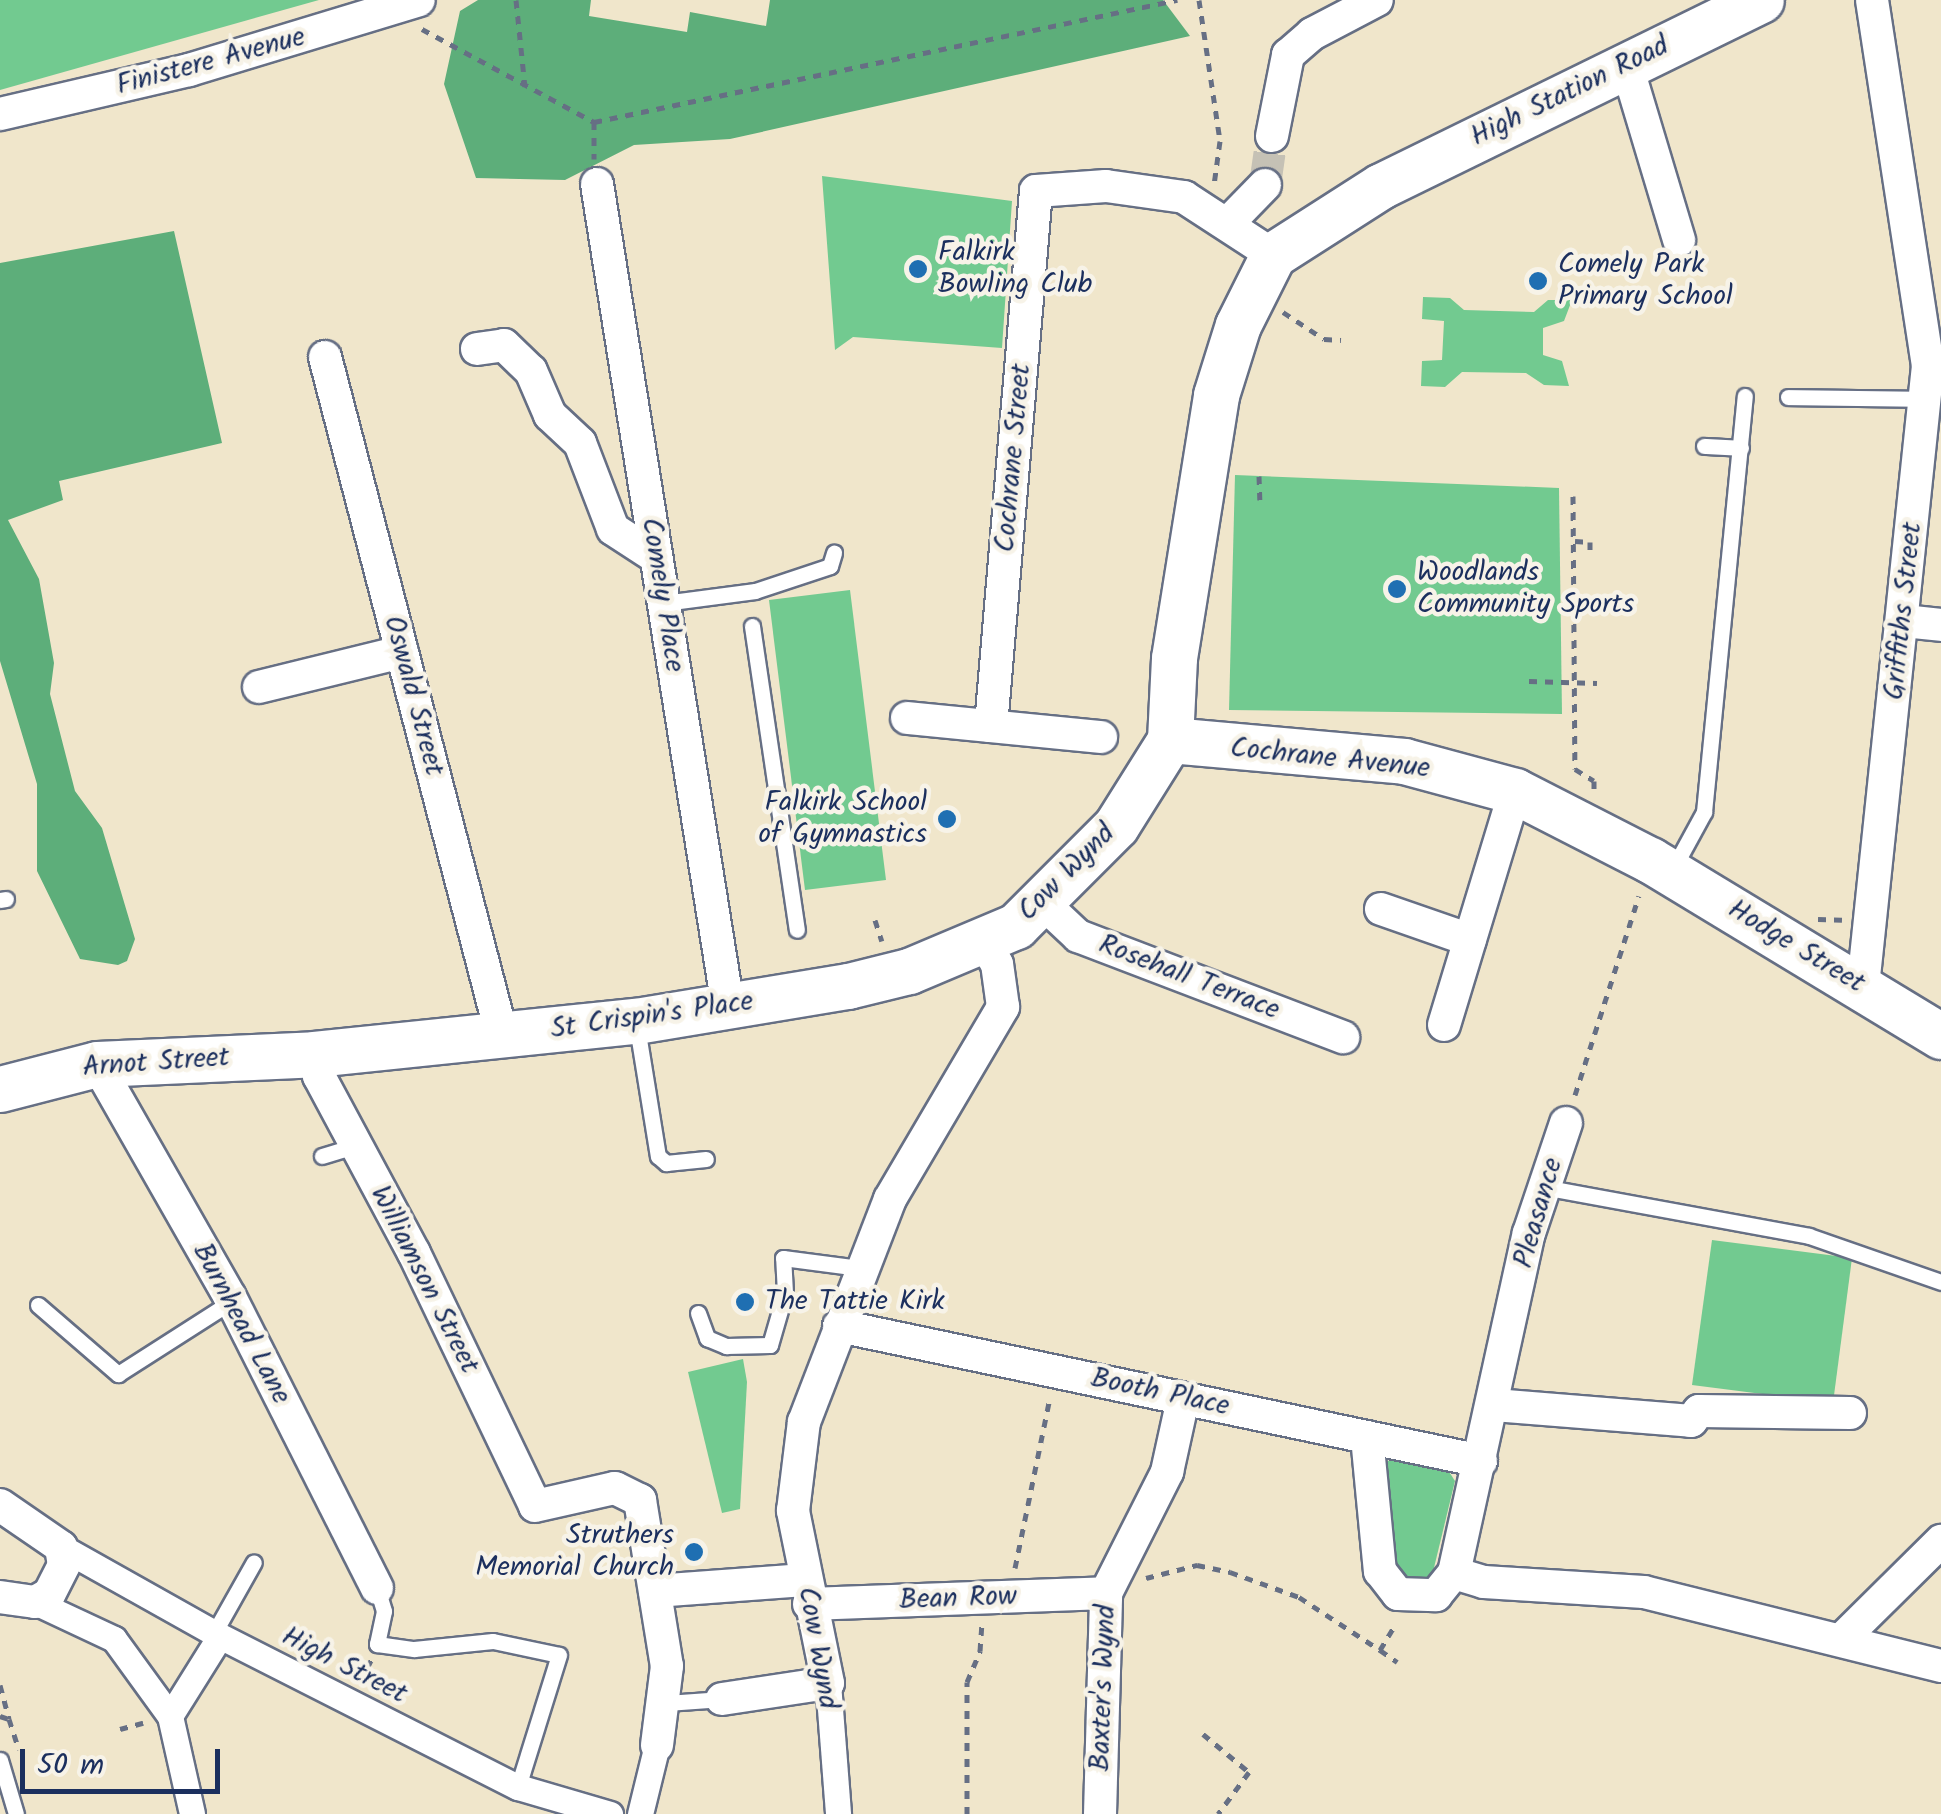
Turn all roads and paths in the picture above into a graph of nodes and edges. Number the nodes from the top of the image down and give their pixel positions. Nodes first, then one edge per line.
1 (516, 0) edge
2 (1177, 0) edge
3 (1200, 0) edge
4 (1377, 0) edge
5 (1872, 0) edge
6 (1757, 1) edge
7 (398, 4) edge
8 (1626, 63) junction
9 (525, 86) junction
10 (0, 114) edge
11 (1272, 136) tunnel mouth
12 (597, 184) dead end
13 (1265, 184) tunnel mouth
14 (1219, 219) junction
15 (1679, 240) dead end
16 (1273, 254) junction
17 (1928, 282) edge
18 (1283, 312) dead end
19 (1341, 340) dead end
20 (477, 349) dead end
21 (325, 357) dead end
22 (1745, 396) dead end
23 (1788, 397) dead end
24 (1926, 399) junction
25 (1704, 446) dead end
26 (1740, 448) junction
27 (1259, 476) dead end
28 (1572, 496) dead end
29 (1260, 500) dead end
30 (1574, 542) junction
31 (1590, 551) dead end
32 (834, 553) dead end
33 (656, 557) junction
34 (664, 603) junction
35 (1904, 622) junction
36 (1941, 625) edge
37 (752, 626) dead end
38 (402, 652) junction
39 (1529, 681) dead end
40 (1575, 682) junction
41 (1597, 682) dead end
42 (258, 687) dead end
43 (907, 718) dead end
44 (991, 726) junction
45 (1101, 737) dead end
46 (1170, 740) junction
47 (1515, 791) junction
48 (1608, 836) junction
49 (1661, 866) junction
50 (1044, 904) junction
51 (1381, 910) dead end
52 (797, 930) dead end
53 (1470, 940) junction
54 (984, 943) junction
55 (1863, 986) junction
56 (728, 1006) junction
57 (636, 1021) junction
58 (1444, 1024) dead end
59 (502, 1036) junction
60 (1941, 1036) edge
61 (1343, 1037) dead end
62 (314, 1054) junction
63 (97, 1064) junction
64 (0, 1089) edge
65 (1566, 1123) joint
66 (706, 1159) dead end
67 (1543, 1186) junction
68 (858, 1268) junction
69 (1941, 1282) edge
70 (232, 1301) junction
71 (38, 1306) dead end
72 (698, 1313) dead end
73 (838, 1326) junction
74 (1056, 1371) junction
75 (1183, 1399) junction
76 (1494, 1406) junction
77 (1850, 1412) dead end
78 (1367, 1438) junction
79 (1481, 1462) junction
80 (0, 1505) edge
81 (1941, 1541) edge
82 (61, 1547) junction
83 (254, 1562) dead end
84 (1454, 1573) junction
85 (377, 1588) joint
86 (655, 1591) junction
87 (807, 1592) junction
88 (1106, 1592) junction
89 (995, 1599) junction
90 (1410, 1599) junction
91 (18, 1601) edge
92 (217, 1635) junction
93 (1841, 1640) junction
94 (377, 1644) junction
95 (1380, 1650) junction
96 (1397, 1662) dead end
97 (1941, 1666) edge
98 (828, 1683) junction
99 (0, 1685) edge
100 (722, 1699) joint
101 (350, 1702) junction
102 (667, 1703) junction
103 (170, 1716) junction
104 (9, 1719) dead end
105 (1204, 1734) dead end
106 (657, 1745) joint
107 (0, 1760) edge
108 (518, 1787) junction
109 (16, 1814) edge
110 (192, 1814) edge
111 (610, 1814) edge
112 (640, 1814) edge
113 (838, 1814) edge
114 (967, 1814) edge
115 (1100, 1814) edge
116 (1218, 1814) edge

1 - 9 path
2 - 9 path
3 - 14 path
4 - 11 street
5 - 17 street, Griffiths Street
6 - 8 main road, High Station Road
7 - 9 path
7 - 10 street, Finistere Avenue
8 - 15 street
8 - 16 main road, High Station Road
12 - 33 street, Comely Place
13 - 14 street
14 - 16 street
14 - 44 street, Cochrane Street
16 - 46 main road, Cow Wynd
17 - 24 street, Griffiths Street
18 - 19 path
20 - 33 street
21 - 38 street, Oswald Street
22 - 26 lane
23 - 24 lane
24 - 35 street, Griffiths Street
25 - 26 lane
26 - 49 lane
27 - 29 path
28 - 30 path
30 - 31 path
30 - 40 path
32 - 34 lane
33 - 34 street, Comely Place
34 - 56 street, Comely Place
35 - 36 street
35 - 55 street, Griffiths Street
37 - 52 lane
38 - 42 street
38 - 59 street, Oswald Street
39 - 40 path
40 - 41 path
40 - 48 path
43 - 44 street
44 - 45 street
46 - 47 main road, Cochrane Avenue
46 - 50 main road, Cow Wynd
47 - 48 main road, Cochrane Avenue
47 - 53 street
48 - 49 main road, Cochrane Avenue
49 - 55 main road, Hodge Street
49 - 65 path, Pleasance
50 - 54 main road, Cow Wynd
50 - 61 street, Rosehall Terrace
51 - 53 street
53 - 58 street
54 - 56 main road, St Crispin's Place
54 - 68 street, Cow Wynd
55 - 60 main road, Hodge Street
56 - 57 main road, St Crispin's Place
57 - 59 main road, St Crispin's Place
57 - 66 lane
59 - 62 main road, St Crispin's Place
62 - 63 main road, Arnot Street
62 - 86 street, Williamson Street
63 - 64 main road, Arnot Street
63 - 70 street, Burnhead Lane
65 - 67 street, Pleasance
67 - 69 lane
67 - 76 street, Pleasance
68 - 72 lane
68 - 73 street, Cow Wynd
70 - 71 lane
70 - 85 street, Burnhead Lane
73 - 74 street, Booth Place
73 - 87 street, Cow Wynd
74 - 75 street, Booth Place
74 - 89 path
75 - 78 street, Booth Place
75 - 88 street, Baxter's Wynd
76 - 77 street
76 - 79 street, Pleasance
78 - 79 street, Booth Place
78 - 90 street
79 - 84 street, Pleasance
80 - 82 street
81 - 93 street
82 - 91 street
82 - 92 street, High Street
83 - 92 lane
84 - 90 street
84 - 93 street
85 - 94 lane
86 - 87 street, Bean Row
86 - 102 street
87 - 89 street, Bean Row
87 - 98 street, Cow Wynd
88 - 89 street, Bean Row
88 - 95 path
88 - 115 street, Baxter's Wynd
89 - 114 path
90 - 95 path
91 - 103 street
92 - 101 street, High Street
92 - 103 street
93 - 97 street
94 - 101 path
94 - 108 lane
95 - 96 path
98 - 100 street
98 - 113 street, Cow Wynd
99 - 104 path
100 - 102 lane
101 - 108 street, High Street
102 - 106 street
103 - 110 street
105 - 116 path
106 - 112 street
107 - 109 lane
108 - 111 street, High Street

